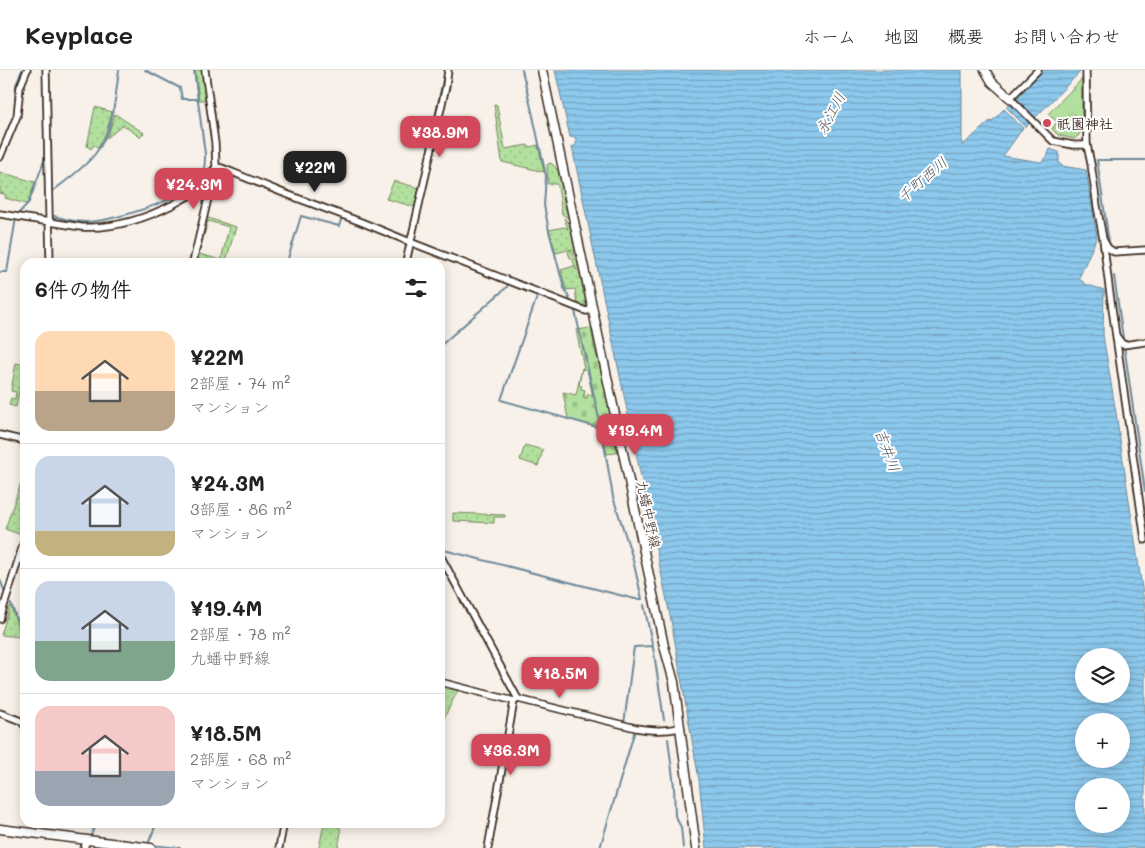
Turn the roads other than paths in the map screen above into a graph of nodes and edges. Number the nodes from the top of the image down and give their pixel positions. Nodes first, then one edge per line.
1 (27, 70) edge
2 (46, 70) edge
3 (205, 70) edge
4 (448, 70) edge
5 (542, 70) edge
6 (985, 70) edge
7 (1038, 70) edge
8 (1086, 70) edge
9 (1010, 98) junction
10 (1087, 145) junction
11 (0, 157) edge
12 (216, 168) junction
13 (0, 214) edge
14 (50, 222) junction
15 (1103, 239) junction
16 (409, 242) junction
17 (1145, 250) edge
18 (50, 258) edge
19 (194, 258) edge
20 (407, 258) edge
21 (592, 310) junction
22 (1115, 336) junction
23 (1145, 342) edge
24 (0, 435) edge
25 (20, 440) edge
26 (1145, 540) edge
27 (20, 554) edge
28 (445, 565) edge
29 (0, 619) edge
30 (445, 683) edge
31 (516, 700) junction
32 (0, 713) edge
33 (20, 721) edge
34 (680, 728) junction
35 (283, 828) edge
36 (0, 830) edge
37 (87, 842) edge
38 (151, 848) edge
39 (279, 848) edge
40 (488, 848) edge
41 (696, 848) edge

1 - 11 street
2 - 14 street
3 - 12 street
4 - 16 street
5 - 21 main road, 九蟠中野線
6 - 9 main road
7 - 9 street
8 - 10 street
9 - 10 street
10 - 15 street
12 - 14 street
12 - 16 street
12 - 19 street
13 - 14 street
14 - 18 street
15 - 17 street
15 - 22 street
16 - 20 street
16 - 21 street
21 - 34 main road, 九蟠中野線
22 - 23 street
22 - 26 street
24 - 25 street
27 - 29 street
28 - 31 street
30 - 31 street
31 - 34 street
31 - 40 street
32 - 33 street
34 - 41 main road, 九蟠中野線
35 - 39 street
36 - 37 main road
37 - 38 main road

